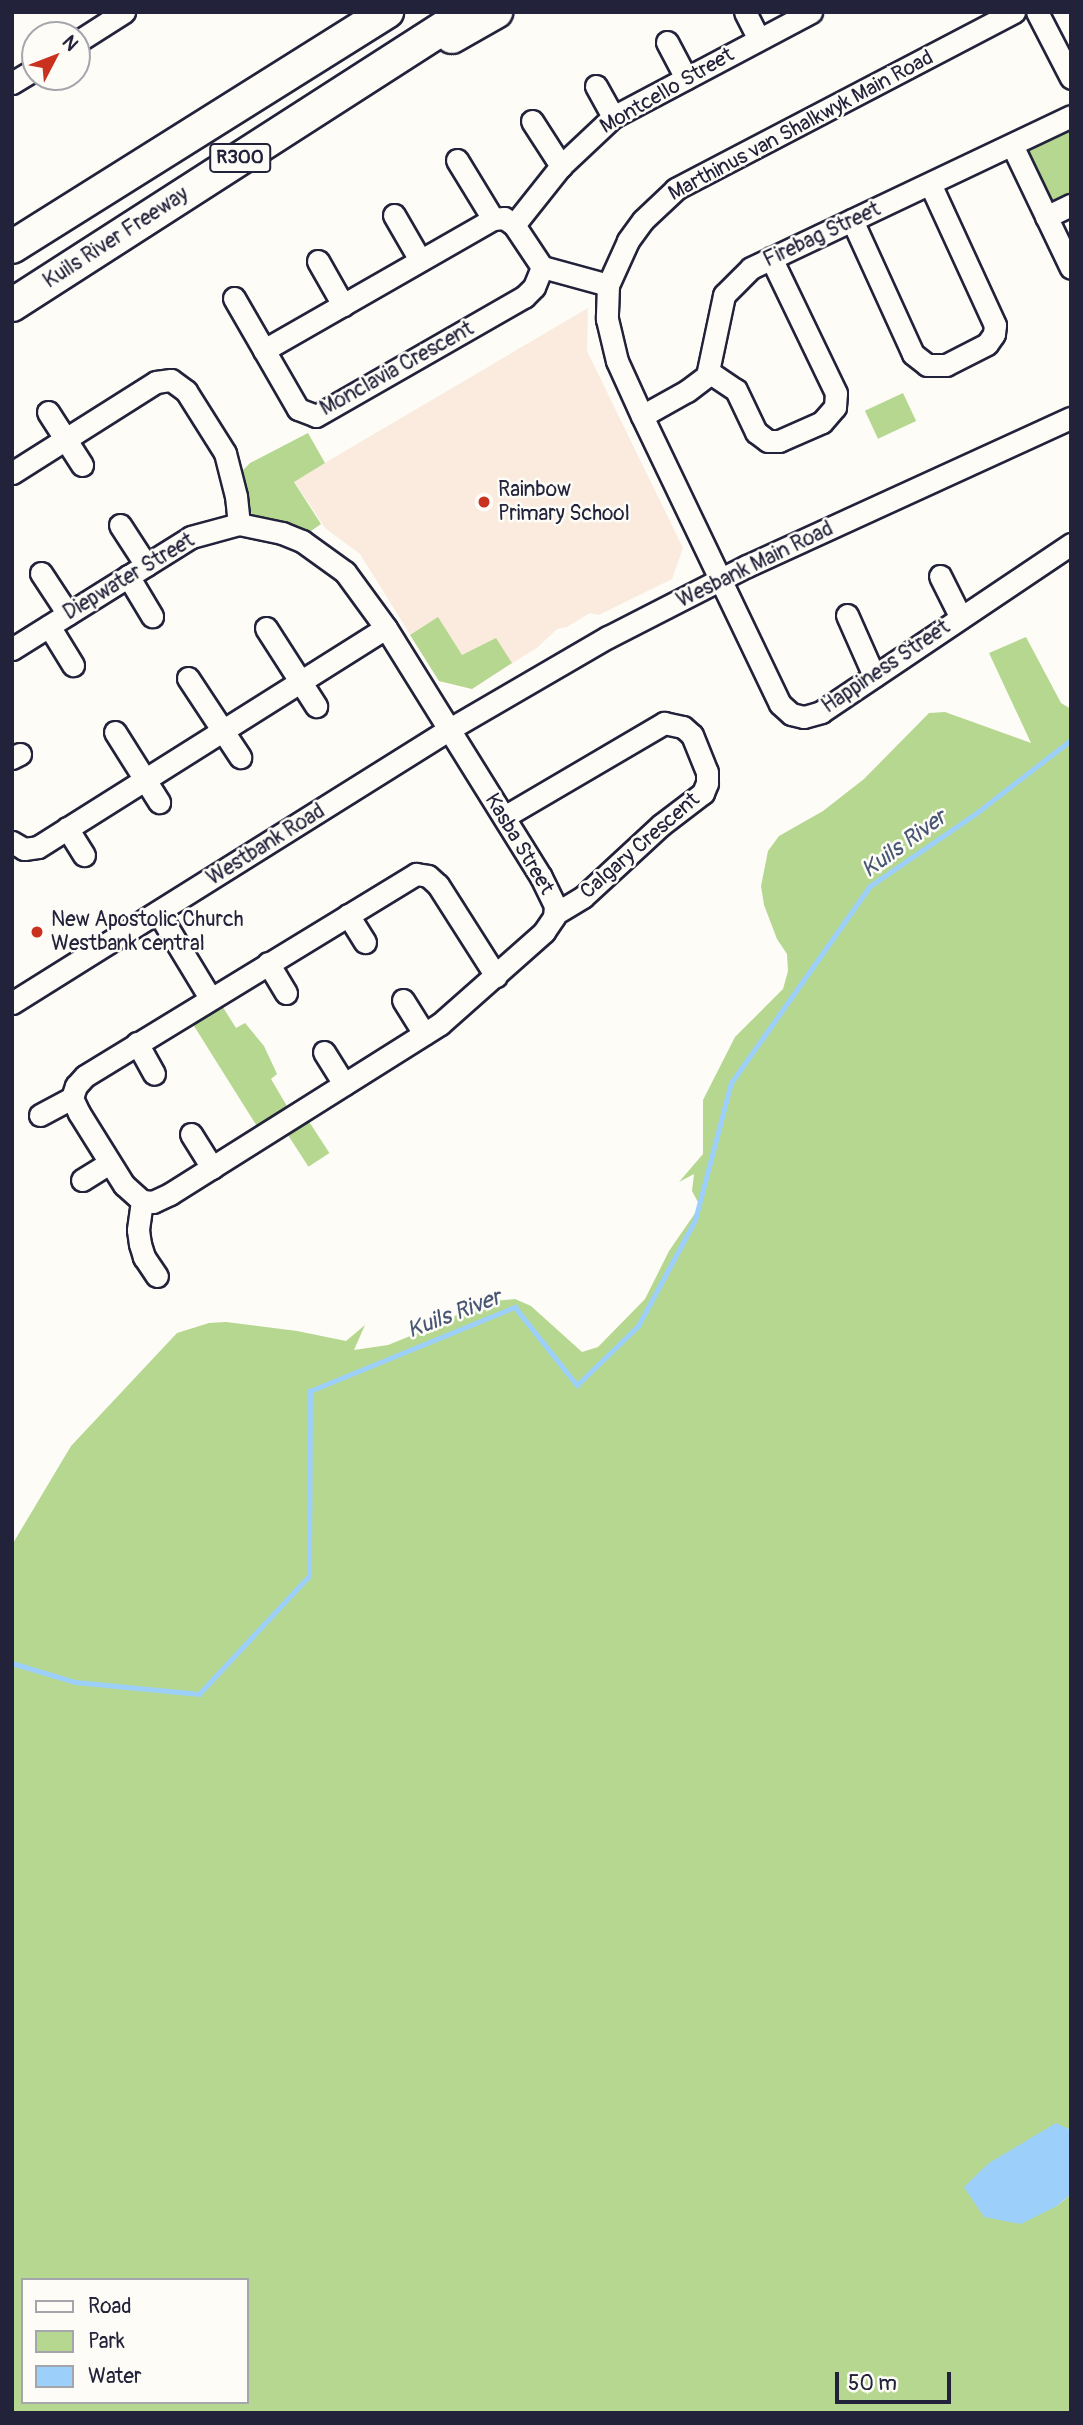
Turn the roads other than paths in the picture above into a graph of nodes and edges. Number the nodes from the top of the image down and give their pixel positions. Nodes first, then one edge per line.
1 (124, 12) edge
2 (377, 12) edge
3 (387, 12) edge
4 (468, 12) edge
5 (496, 12) edge
6 (745, 12) edge
7 (811, 12) edge
8 (1014, 12) edge
9 (1037, 12) edge
10 (91, 33) edge
11 (346, 38) junction
12 (759, 39) junction
13 (667, 42) dead end
14 (407, 51) junction
15 (686, 78) junction
16 (1071, 78) edge
17 (596, 86) dead end
18 (1071, 116) edge
19 (613, 117) junction
20 (532, 121) dead end
21 (1012, 145) junction
22 (457, 160) dead end
23 (561, 166) junction
24 (930, 184) junction
25 (1071, 205) edge
26 (394, 215) dead end
27 (1046, 216) junction
28 (493, 219) junction
29 (852, 220) junction
30 (514, 225) junction
31 (12, 247) edge
32 (771, 258) junction
33 (421, 260) junction
34 (318, 261) dead end
35 (542, 267) junction
36 (1071, 268) edge
37 (608, 285) junction
38 (234, 298) dead end
39 (12, 305) edge
40 (343, 305) junction
41 (264, 350) junction
42 (709, 372) junction
43 (48, 412) dead end
44 (642, 416) junction
45 (1071, 418) edge
46 (66, 439) junction
47 (82, 465) dead end
48 (12, 473) edge
49 (239, 524) junction
50 (120, 525) dead end
51 (1071, 544) edge
52 (137, 570) junction
53 (41, 573) dead end
54 (940, 576) dead end
55 (721, 579) junction
56 (68, 614) junction
57 (847, 615) dead end
58 (152, 616) dead end
59 (960, 616) junction
60 (49, 626) junction
61 (266, 628) dead end
62 (386, 628) junction
63 (12, 649) edge
64 (73, 665) dead end
65 (874, 676) junction
66 (188, 678) dead end
67 (301, 682) junction
68 (316, 706) dead end
69 (448, 730) junction
70 (223, 731) junction
71 (115, 732) dead end
72 (240, 757) dead end
73 (145, 779) junction
74 (159, 802) dead end
75 (504, 817) junction
76 (67, 828) junction
77 (12, 842) edge
78 (84, 855) dead end
79 (158, 912) junction
80 (556, 913) junction
81 (348, 915) junction
82 (365, 942) dead end
83 (268, 964) junction
84 (496, 976) junction
85 (286, 992) dead end
86 (210, 998) junction
87 (403, 1000) dead end
88 (12, 1003) edge
89 (424, 1034) junction
90 (137, 1043) junction
91 (324, 1052) dead end
92 (154, 1074) dead end
93 (344, 1084) junction
94 (72, 1098) junction
95 (40, 1115) dead end
96 (191, 1134) dead end
97 (109, 1163) junction
98 (212, 1168) junction
99 (82, 1180) dead end
100 (142, 1201) junction
101 (157, 1276) dead end

1 - 10 street
2 - 11 highway
3 - 11 highway, R300
4 - 14 highway, Kuils River Freeway / R300
5 - 14 highway
6 - 12 street
7 - 12 street, Montcello Street
8 - 37 street, Marthinus van Shalkwyk Main Road
9 - 16 street
11 - 31 highway, R300
12 - 15 street, Montcello Street
13 - 15 street
14 - 39 highway, Kuils River Freeway / R300
15 - 19 street, Montcello Street
17 - 19 street
18 - 21 street, Firebag Street
19 - 23 street, Montcello Street
20 - 23 street
21 - 24 street, Firebag Street
21 - 27 street
22 - 28 street
23 - 30 street, Montcello Street
24 - 29 street, Firebag Street
24 - 29 street
25 - 27 street
26 - 33 street
27 - 36 street
28 - 30 street
28 - 33 street
29 - 32 street, Firebag Street
30 - 35 street
32 - 42 street, Firebag Street
32 - 42 street
33 - 40 street
34 - 40 street
35 - 37 street
35 - 41 street, Monclavia Crescent
37 - 44 street, Marthinus van Shalkwyk Main Road
38 - 41 street, Monclavia Crescent
40 - 41 street
42 - 44 street
43 - 46 street
44 - 55 street, Marthinus van Shalkwyk Main Road
45 - 55 street, Wesbank Main Road
46 - 47 street
46 - 48 street
46 - 49 street
49 - 52 street, Diepwater Street
49 - 62 street, Diepwater Street
50 - 52 street
51 - 59 street, Happiness Street
52 - 56 street, Diepwater Street
52 - 58 street
53 - 56 street
54 - 59 street
55 - 65 street, Happiness Street
55 - 69 street, Wesbank Main Road
56 - 60 street, Diepwater Street
57 - 65 street
59 - 65 street, Happiness Street
60 - 63 street, Diepwater Street
60 - 64 street
61 - 67 street
62 - 67 street
62 - 69 street, Diepwater Street
66 - 70 street
67 - 68 street
67 - 70 street
69 - 75 street, Kasba Street
69 - 79 street, Westbank Road
70 - 72 street
70 - 73 street
71 - 73 street
73 - 74 street
73 - 76 street
75 - 80 street, Kasba Street
75 - 80 street, Calgary Crescent
76 - 77 street
76 - 78 street
79 - 86 street
79 - 88 street, Westbank Road
80 - 84 street, Kasba Street
81 - 82 street
81 - 83 street
81 - 84 street
83 - 85 street
83 - 86 street
84 - 89 street, Kasba Street
86 - 90 street
87 - 89 street
89 - 93 street, Kasba Street
90 - 92 street
90 - 94 street
91 - 93 street
93 - 98 street, Kasba Street
94 - 95 street
94 - 97 street
96 - 98 street
97 - 99 street
97 - 100 street
98 - 100 street, Kasba Street
100 - 101 street

